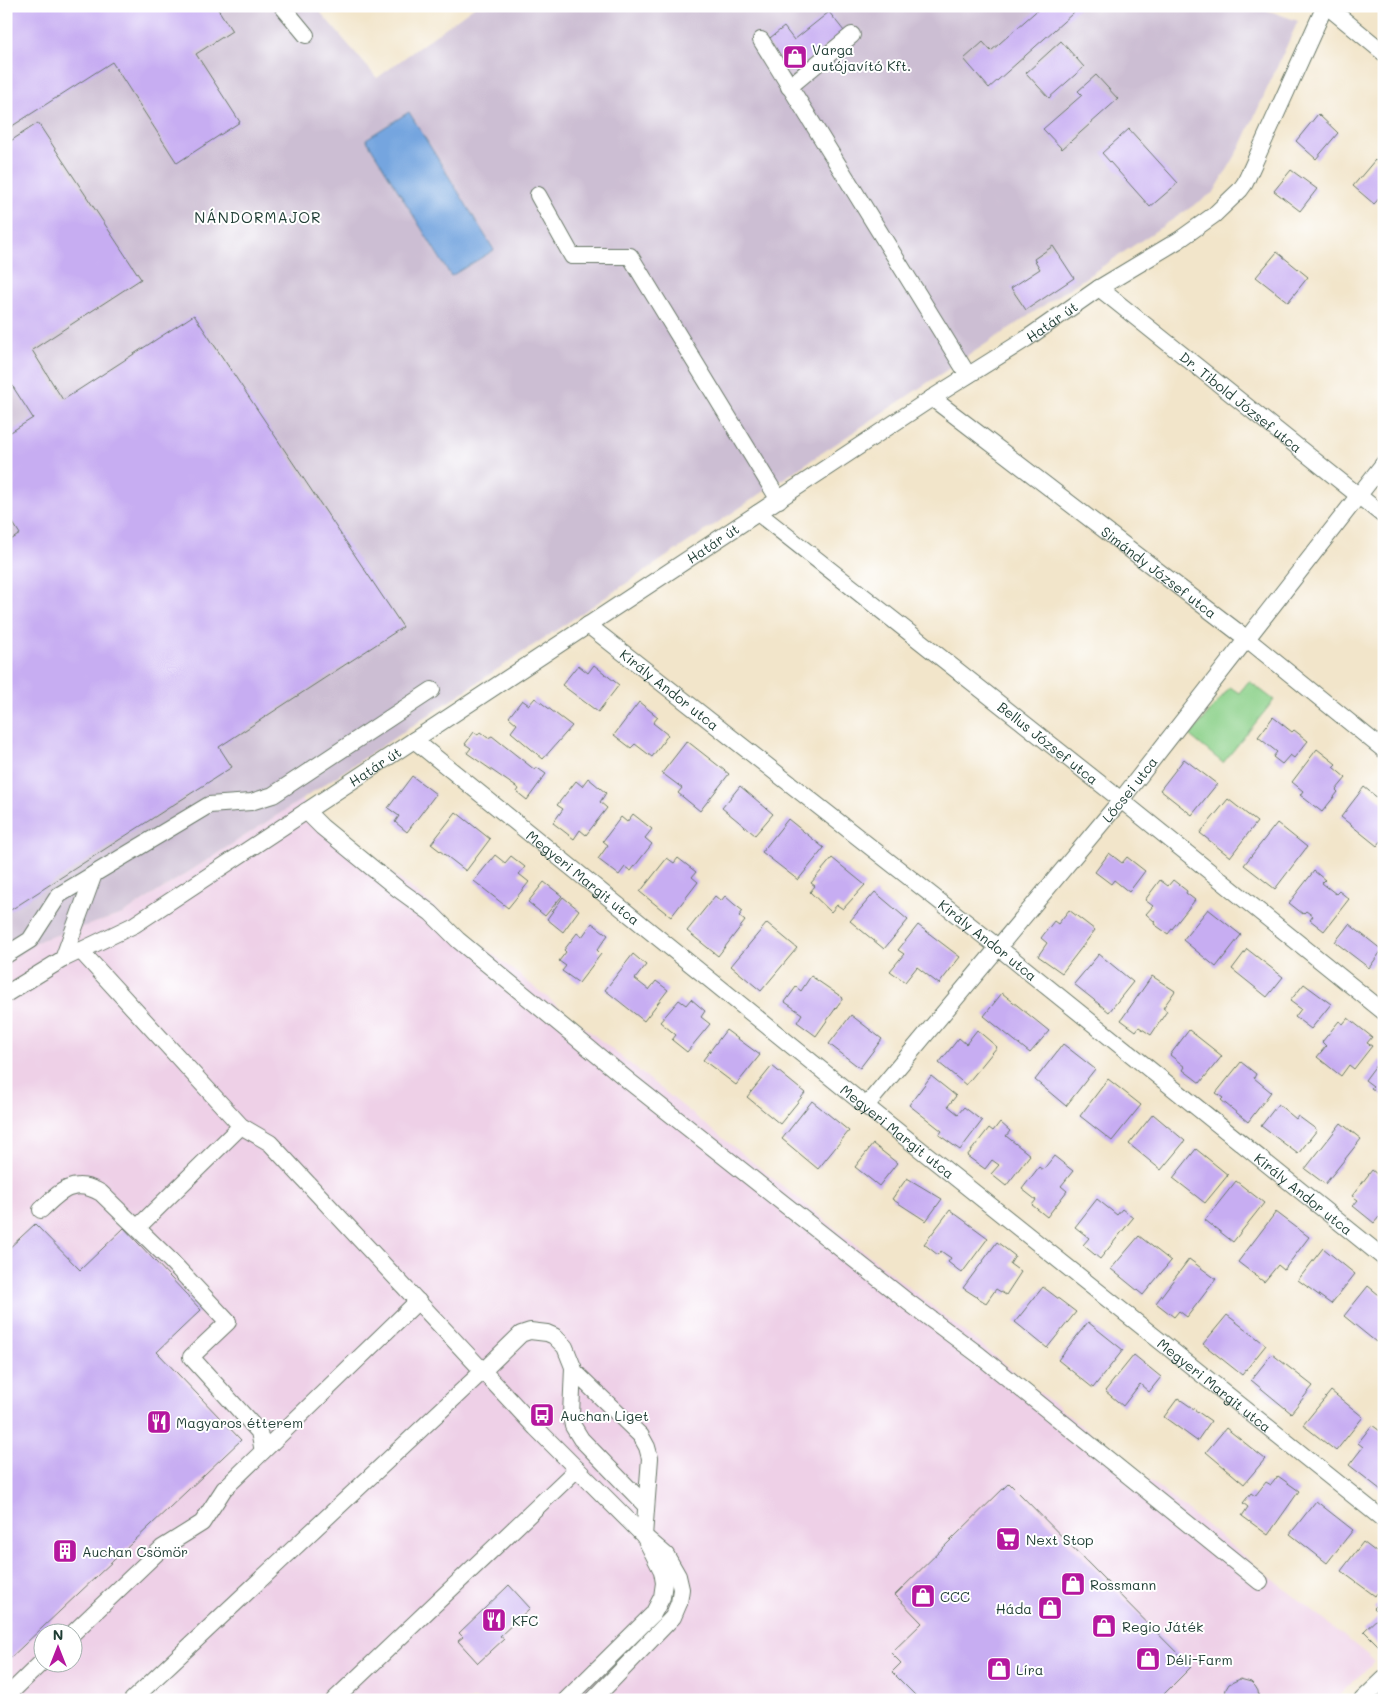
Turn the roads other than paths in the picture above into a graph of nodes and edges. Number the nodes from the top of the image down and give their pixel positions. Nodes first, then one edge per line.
1 (282, 6) edge
2 (1326, 6) edge
3 (306, 35) dead end
4 (852, 35) dead end
5 (761, 40) dead end
6 (1384, 53) edge
7 (789, 87) junction
8 (538, 195) dead end
9 (1099, 288) junction
10 (968, 375) junction
11 (932, 398) junction
12 (1384, 463) edge
13 (1358, 495) junction
14 (778, 500) junction
15 (758, 513) junction
16 (1384, 516) edge
17 (588, 625) junction
18 (1247, 639) junction
19 (432, 690) dead end
20 (414, 740) junction
21 (1384, 750) edge
22 (1121, 800) junction
23 (306, 811) junction
24 (94, 874) junction
25 (998, 948) junction
26 (80, 950) junction
27 (6, 955) edge
28 (63, 959) junction
29 (6, 994) edge
30 (1384, 1012) edge
31 (866, 1106) junction
32 (240, 1126) junction
33 (41, 1210) dead end
34 (138, 1227) junction
35 (1384, 1258) edge
36 (418, 1301) junction
37 (573, 1367) junction
38 (483, 1371) junction
39 (263, 1451) junction
40 (577, 1469) junction
41 (646, 1506) junction
42 (1384, 1520) edge
43 (644, 1536) junction
44 (1260, 1582) dead end
45 (82, 1624) edge
46 (32, 1672) edge
47 (1384, 1679) edge
48 (6, 1697) edge
49 (132, 1700) edge
50 (334, 1700) edge
51 (566, 1700) edge
52 (593, 1700) edge
53 (1362, 1700) edge

1 - 3 street
2 - 6 street
2 - 9 street, Határ út
4 - 7 street
5 - 7 street
7 - 10 street
8 - 14 street
9 - 10 street, Határ út
9 - 13 street, Dr. Tibold József utca
10 - 11 street, Határ út
11 - 14 street, Határ út
11 - 18 street, Simándy József utca
12 - 13 street, Lőcsei utca
13 - 16 street, Dr. Tibold József utca
13 - 18 street, Lőcsei utca
14 - 15 street, Határ út
15 - 17 street, Határ út
15 - 22 street, Bellus József utca
17 - 20 street, Határ út
17 - 25 street, Király Andor utca
18 - 21 street, Simándy József utca
18 - 22 street, Lőcsei utca
19 - 24 street
20 - 23 street, Határ út
20 - 31 street, Megyeri Margit utca
22 - 25 street, Lőcsei utca
22 - 30 street, Bellus József utca
23 - 26 street, Határ út
23 - 44 street
24 - 27 street
24 - 28 street
25 - 31 street, Lőcsei utca
25 - 35 street, Király Andor utca
26 - 28 street, Határ út
26 - 32 street
28 - 29 street, Határ út
31 - 42 street, Megyeri Margit utca
32 - 34 street
32 - 36 street
33 - 34 street
34 - 39 street
36 - 38 street
36 - 39 street
37 - 38 street
37 - 41 street
37 - 41 street
38 - 40 street
38 - 49 street
39 - 45 street
40 - 43 street
40 - 50 street
41 - 43 street
43 - 51 street
43 - 52 street
46 - 48 street
47 - 53 street

